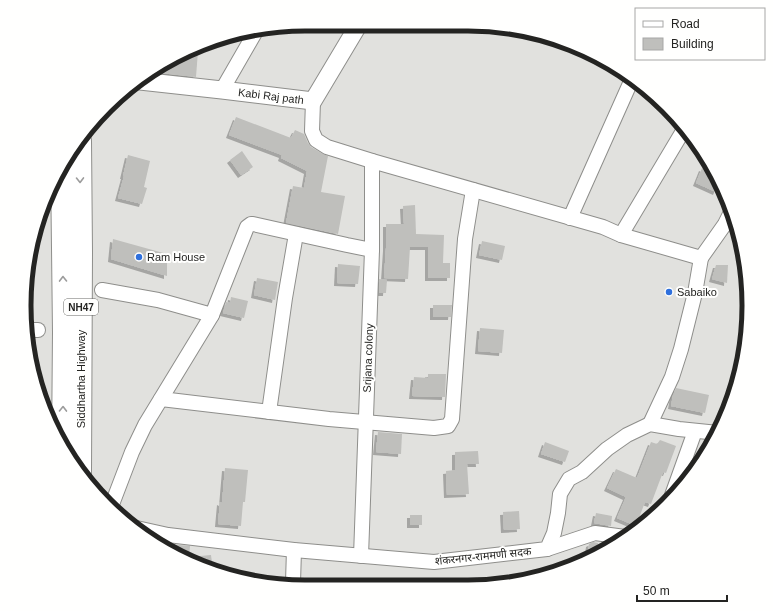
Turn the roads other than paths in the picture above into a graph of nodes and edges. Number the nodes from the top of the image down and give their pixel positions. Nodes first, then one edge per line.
1 (355, 31) edge
2 (253, 36) edge
3 (147, 82) edge
4 (630, 84) edge
5 (222, 90) junction
6 (313, 101) junction
7 (681, 134) edge
8 (80, 149) edge
9 (372, 161) junction
10 (62, 178) edge
11 (473, 190) junction
12 (570, 218) junction
13 (728, 219) edge
14 (296, 234) junction
15 (621, 235) junction
16 (372, 250) junction
17 (700, 258) junction
18 (102, 290) dead end
19 (212, 315) junction
20 (161, 399) junction
21 (269, 412) junction
22 (366, 422) junction
23 (650, 424) junction
24 (695, 431) junction
25 (711, 432) edge
26 (63, 434) edge
27 (80, 462) edge
28 (676, 483) edge
29 (112, 501) edge
30 (148, 531) edge
31 (617, 536) edge
32 (547, 549) junction
33 (294, 550) junction
34 (361, 556) junction
35 (293, 579) edge

1 - 6 street, Kabi Raj path
2 - 5 street
3 - 5 street, Kabi Raj path
4 - 12 street
5 - 6 street, Kabi Raj path
6 - 9 street
7 - 15 street
8 -> 27 highway, Siddhartha Highway / NH47
9 - 11 street
9 - 16 street, Srijana colony
26 -> 10 highway, Siddhartha Highway / NH47
11 - 12 street
11 - 22 street
12 - 15 street
13 - 17 street
14 - 16 street
14 - 19 street
14 - 21 street
15 - 17 street
16 - 22 street, Srijana colony
17 - 23 street
18 - 19 street
19 - 20 street
20 - 21 street
20 - 29 street
21 - 22 street
22 - 34 street, Srijana colony
23 - 24 street
23 - 32 street, शंकरनगर-राममणी सदक
24 - 25 street
24 - 28 street
30 - 33 street, शंकरनगर-राममणी सदक
31 - 32 street
32 - 34 street, शंकरनगर-राममणी सदक
33 - 34 street, शंकरनगर-राममणी सदक
33 - 35 street

